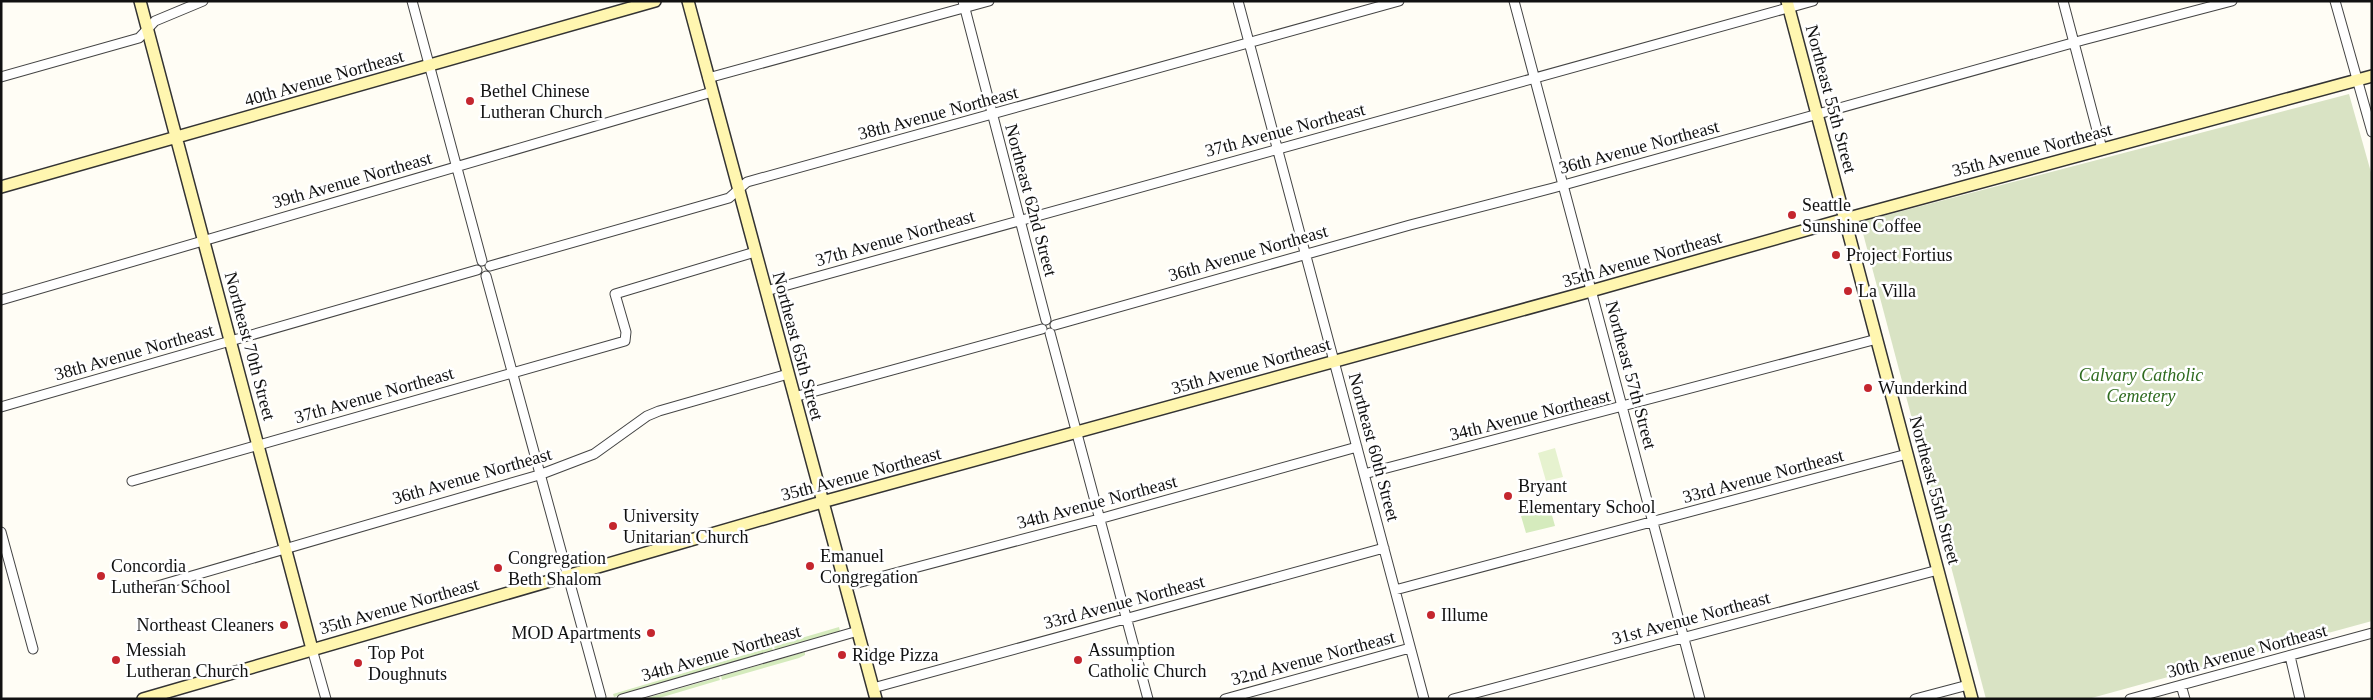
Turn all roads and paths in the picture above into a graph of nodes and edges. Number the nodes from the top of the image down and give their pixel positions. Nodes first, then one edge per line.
1 (140, 1) edge
2 (203, 1) edge
3 (412, 1) edge
4 (655, 1) edge
5 (688, 1) edge
6 (989, 1) edge
7 (1238, 1) edge
8 (1399, 1) edge
9 (1514, 1) edge
10 (1813, 1) edge
11 (2063, 1) edge
12 (2232, 1) edge
13 (2335, 1) edge
14 (963, 5) edge
15 (1788, 5) edge
16 (147, 29) junction
17 (1250, 42) junction
18 (2074, 42) junction
19 (430, 66) junction
20 (2372, 76) edge
21 (1, 77) edge
22 (708, 78) junction
23 (1534, 79) junction
24 (2357, 80) junction
25 (712, 92) junction
26 (992, 115) junction
27 (1818, 115) junction
28 (2372, 132) edge
29 (176, 138) junction
30 (1278, 148) junction
31 (2102, 149) junction
32 (456, 166) junction
33 (1563, 185) junction
34 (1, 187) edge
35 (738, 189) junction
36 (1020, 219) junction
37 (1845, 219) junction
38 (204, 240) junction
39 (755, 252) junction
40 (1305, 254) junction
41 (486, 264) junction
42 (476, 270) junction
43 (486, 276) junction
44 (766, 291) junction
45 (1592, 292) junction
46 (1, 300) edge
47 (1048, 327) junction
48 (1877, 339) junction
49 (230, 341) junction
50 (1334, 361) junction
51 (512, 373) junction
52 (788, 374) junction
53 (794, 397) junction
54 (1, 406) edge
55 (1623, 407) junction
56 (1076, 433) junction
57 (258, 445) junction
58 (1357, 447) junction
59 (1907, 454) junction
60 (1364, 474) junction
61 (539, 475) junction
62 (132, 480) dead end
63 (822, 502) junction
64 (1100, 519) junction
65 (1653, 522) junction
66 (1, 532) edge
67 (285, 547) junction
68 (1384, 548) junction
69 (1938, 570) junction
70 (567, 575) junction
71 (846, 586) junction
72 (154, 587) dead end
73 (1395, 590) junction
74 (1126, 618) junction
75 (858, 631) junction
76 (2372, 633) edge
77 (1684, 637) junction
78 (1410, 648) junction
79 (33, 649) dead end
80 (312, 649) junction
81 (2290, 656) junction
82 (1968, 684) junction
83 (2181, 685) junction
84 (875, 693) edge
85 (603, 698) edge
86 (143, 699) edge
87 (326, 699) edge
88 (622, 699) edge
89 (1148, 699) edge
90 (1225, 699) edge
91 (1424, 699) edge
92 (1453, 699) edge
93 (1700, 699) edge
94 (1915, 699) edge
95 (1972, 699) edge
96 (2130, 699) edge
97 (2185, 699) edge
98 (2300, 699) edge

1 - 16 main road, Northeast 70th Street
2 - 16 street
3 - 19 street
4 - 19 main road, 40th Avenue Northeast
5 - 22 main road, Northeast 65th Street
6 - 14 street
7 - 17 street, Northeast 60th Street
8 - 17 street, 38th Avenue Northeast
9 - 23 street, Northeast 57th Street
10 - 15 street, 37th Avenue Northeast
11 - 18 street
12 - 18 street, 36th Avenue Northeast
13 - 24 street
14 - 22 street
14 - 26 street, Northeast 62nd Street
15 - 23 street, 37th Avenue Northeast
15 - 27 main road, Northeast 55th Street
16 - 21 street
16 - 29 main road, Northeast 70th Street
17 - 26 street, 38th Avenue Northeast
17 - 30 street, Northeast 60th Street
18 - 27 street, 36th Avenue Northeast
18 - 31 street
19 - 29 main road, 40th Avenue Northeast
19 - 32 street
20 - 24 main road, 35th Avenue Northeast
22 - 25 main road, Northeast 65th Street
23 - 30 street, 37th Avenue Northeast
23 - 33 street, Northeast 57th Street
24 - 28 street
24 - 31 main road, 35th Avenue Northeast
25 - 32 street, 39th Avenue Northeast
25 - 35 main road, Northeast 65th Street
26 - 35 street, 38th Avenue Northeast
26 - 36 street, Northeast 62nd Street
27 - 33 street, 36th Avenue Northeast
27 - 37 main road, Northeast 55th Street
29 - 34 main road, 40th Avenue Northeast
29 - 38 main road, Northeast 70th Street
30 - 36 street, 37th Avenue Northeast
30 - 40 street, Northeast 60th Street
31 - 37 main road, 35th Avenue Northeast
32 - 38 street, 39th Avenue Northeast
32 - 41 street
33 - 40 street, 36th Avenue Northeast
33 - 45 street, Northeast 57th Street
35 - 39 main road, Northeast 65th Street
35 - 41 street, 38th Avenue Northeast
36 - 44 street, 37th Avenue Northeast
36 - 47 street, Northeast 62nd Street
37 - 45 main road, 35th Avenue Northeast
37 - 48 main road, Northeast 55th Street
38 - 46 street, 39th Avenue Northeast
38 - 49 main road, Northeast 70th Street
39 - 44 main road, Northeast 65th Street
39 - 51 street, 37th Avenue Northeast
40 - 47 street, 36th Avenue Northeast
40 - 50 street, Northeast 60th Street
41 - 42 street
41 - 43 street
42 - 43 street
42 - 49 street, 38th Avenue Northeast
43 - 51 street
44 - 52 main road, Northeast 65th Street
45 - 50 main road, 35th Avenue Northeast
45 - 55 street, Northeast 57th Street
47 - 53 street, 36th Avenue Northeast
47 - 56 street, Northeast 62nd Street
48 - 55 street, 34th Avenue Northeast
48 - 59 main road, Northeast 55th Street
49 - 54 street, 38th Avenue Northeast
49 - 57 main road, Northeast 70th Street
50 - 56 main road, 35th Avenue Northeast
50 - 58 street, Northeast 60th Street
51 - 57 street, 37th Avenue Northeast
51 - 61 street
52 - 53 main road, Northeast 65th Street
52 - 61 street, 36th Avenue Northeast
53 - 63 main road, Northeast 65th Street
55 - 60 street, 34th Avenue Northeast
55 - 65 street, Northeast 57th Street
56 - 63 main road, 35th Avenue Northeast
56 - 64 street, Northeast 62nd Street
57 - 62 street, 37th Avenue Northeast
57 - 67 main road, Northeast 70th Street
58 - 60 street, Northeast 60th Street
58 - 64 street, 34th Avenue Northeast
59 - 65 street, 33rd Avenue Northeast
59 - 69 main road, Northeast 55th Street
60 - 68 street, Northeast 60th Street
61 - 67 street, 36th Avenue Northeast
61 - 70 street
63 - 70 main road, 35th Avenue Northeast
63 - 71 main road, Northeast 65th Street
64 - 71 street, 34th Avenue Northeast
64 - 74 street, Northeast 62nd Street
65 - 73 street, 33rd Avenue Northeast
65 - 77 street, Northeast 57th Street
66 - 79 street
67 - 72 street, 36th Avenue Northeast
67 - 80 main road, Northeast 70th Street
68 - 73 street, Northeast 60th Street
68 - 74 street, 33rd Avenue Northeast
69 - 77 street, 31st Avenue Northeast
69 - 82 main road, Northeast 55th Street
70 - 80 main road, 35th Avenue Northeast
70 - 85 street
71 - 75 main road, Northeast 65th Street
73 - 78 street, Northeast 60th Street
74 - 84 street, 33rd Avenue Northeast
74 - 89 street, Northeast 62nd Street
75 - 84 main road, Northeast 65th Street
75 - 88 street, 34th Avenue Northeast
76 - 81 street, 30th Avenue Northeast
77 - 92 street, 31st Avenue Northeast
77 - 93 street, Northeast 57th Street
78 - 90 street, 32nd Avenue Northeast
78 - 91 street, Northeast 60th Street
80 - 86 main road, 35th Avenue Northeast
80 - 87 street, Northeast 70th Street
81 - 83 street, 30th Avenue Northeast
81 - 98 street
82 - 94 street
82 - 95 main road, Northeast 55th Street
83 - 96 street, 30th Avenue Northeast
83 - 97 street

